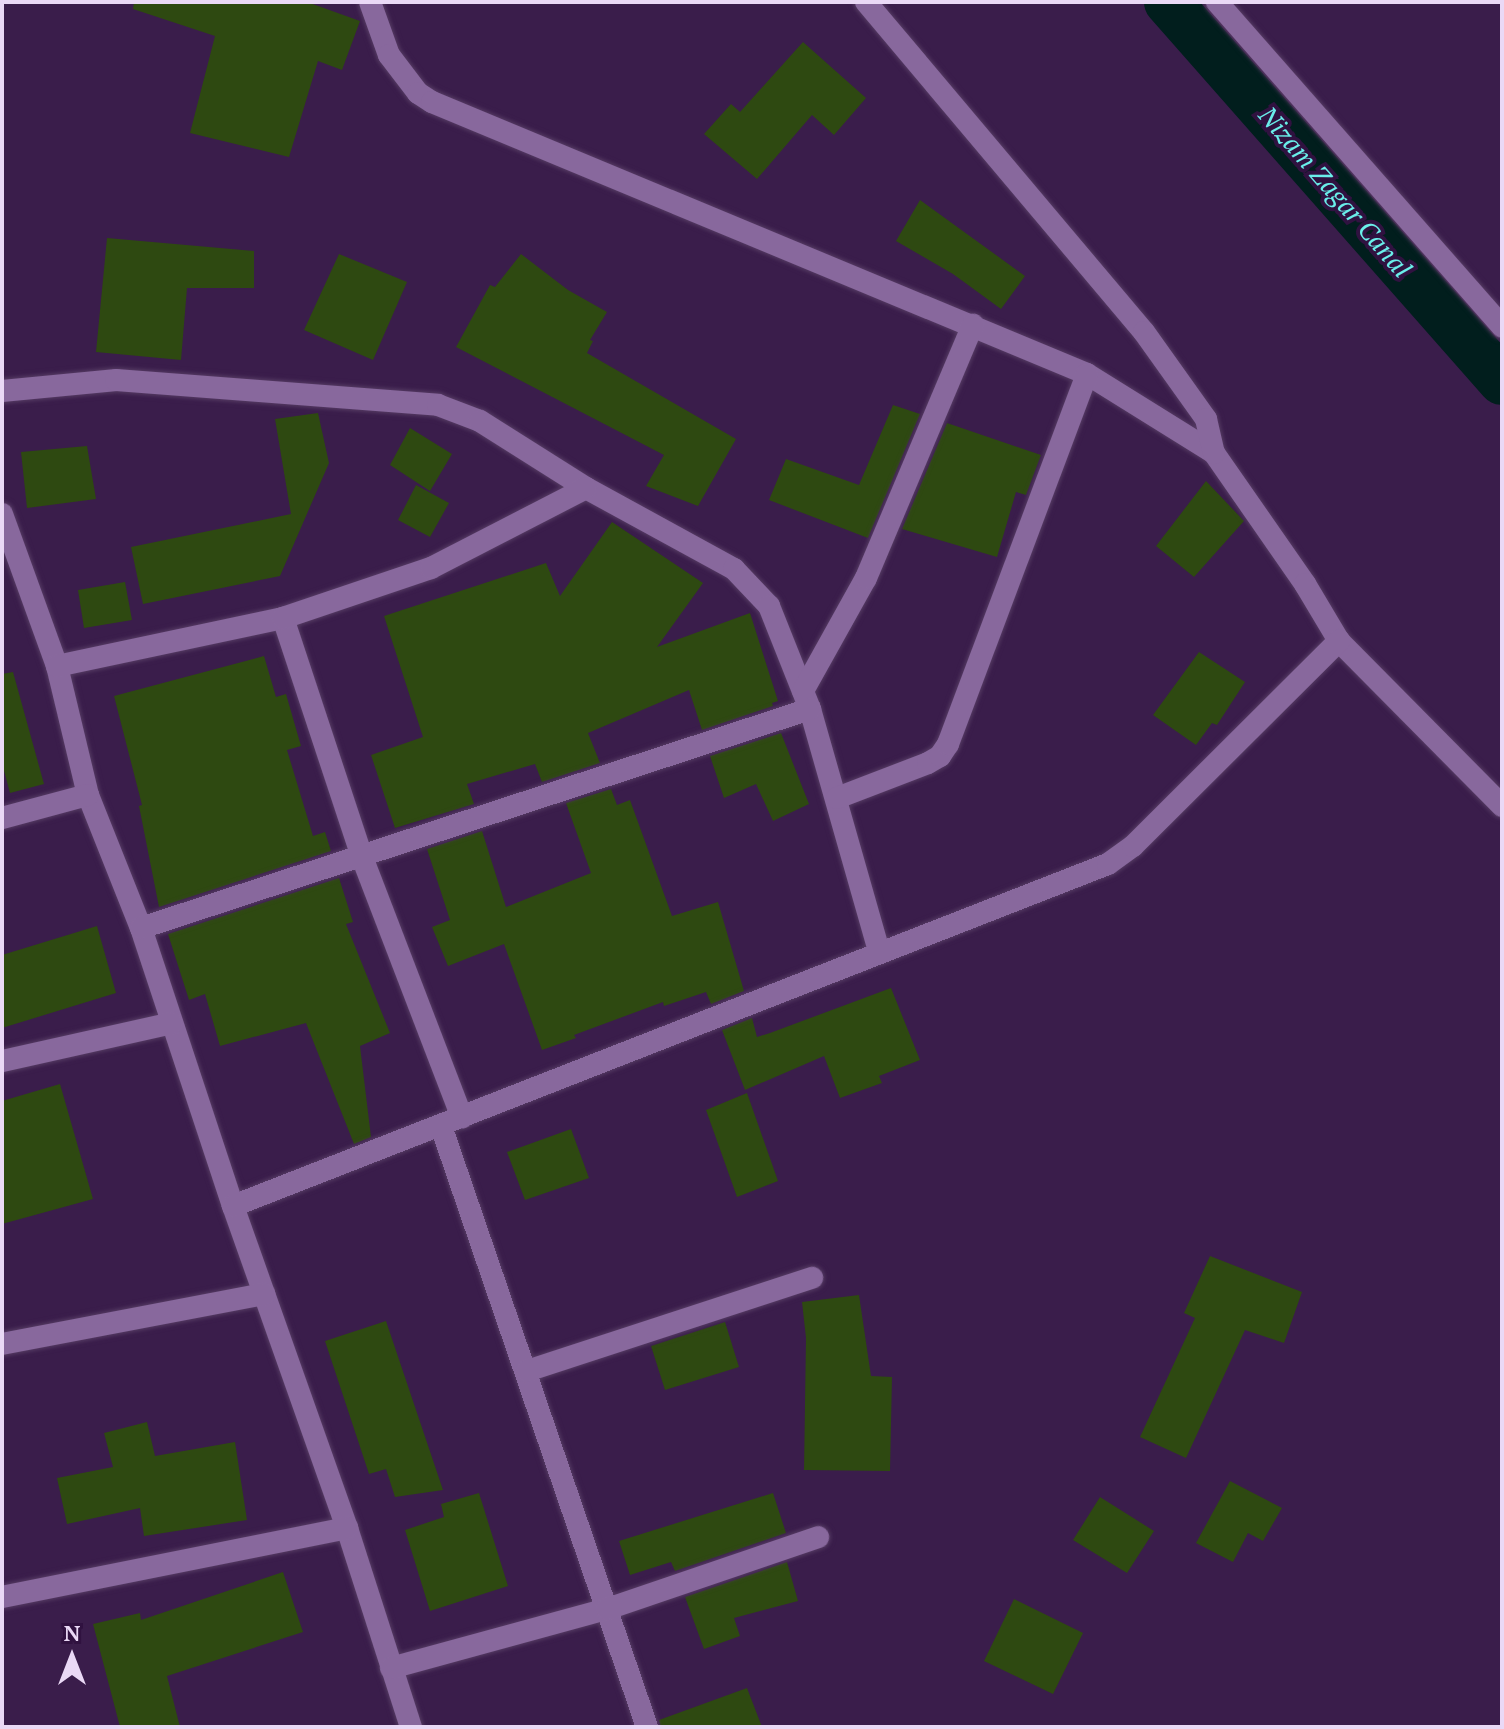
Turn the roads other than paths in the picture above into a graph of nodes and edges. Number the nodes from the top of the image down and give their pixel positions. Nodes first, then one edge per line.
1 (370, 2) edge
2 (866, 2) edge
3 (1217, 2) edge
4 (973, 325) junction
5 (1502, 326) edge
6 (1087, 374) junction
7 (2, 391) edge
8 (1214, 453) junction
9 (586, 488) junction
10 (2, 514) edge
11 (283, 618) junction
12 (1339, 641) junction
13 (57, 666) junction
14 (807, 700) junction
15 (88, 795) junction
16 (837, 798) junction
17 (1502, 806) edge
18 (2, 818) edge
19 (362, 857) junction
20 (141, 928) junction
21 (879, 951) junction
22 (172, 1023) junction
23 (2, 1061) edge
24 (462, 1117) junction
25 (441, 1126) junction
26 (233, 1206) junction
27 (812, 1278) dead end
28 (264, 1294) junction
29 (2, 1344) edge
30 (527, 1371) junction
31 (347, 1528) junction
32 (818, 1537) dead end
33 (2, 1597) edge
34 (607, 1609) junction
35 (391, 1668) junction
36 (411, 1727) edge
37 (647, 1727) edge

1 - 4 street
2 - 8 street
3 - 5 street
4 - 6 street
4 - 14 street
6 - 8 street
6 - 16 street
7 - 9 street
8 - 12 street
9 - 11 street
9 - 14 street
10 - 13 street
11 - 13 street
11 - 19 street
12 - 17 street
12 - 21 street
13 - 15 street
14 - 16 street
14 - 19 street
15 - 18 street
15 - 20 street
16 - 21 street
19 - 20 street
19 - 24 street
20 - 22 street
21 - 24 street
22 - 23 street
22 - 26 street
24 - 25 street
25 - 26 street
25 - 30 street
26 - 28 street
27 - 30 street
28 - 29 street
28 - 31 street
30 - 34 street
31 - 33 street
31 - 35 street
32 - 34 street
34 - 35 street
34 - 37 street
35 - 36 street

